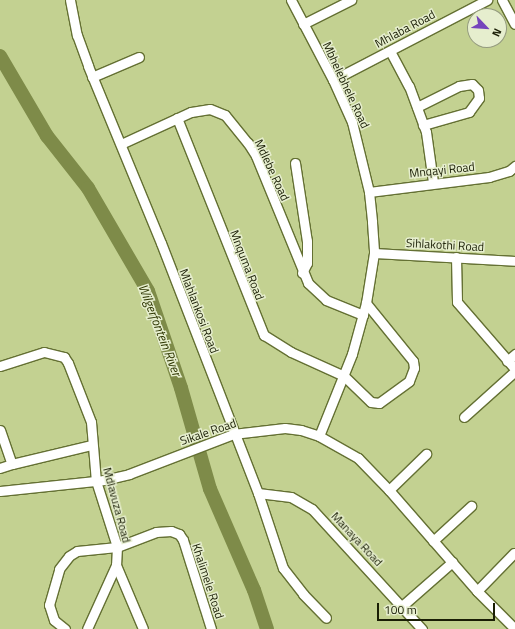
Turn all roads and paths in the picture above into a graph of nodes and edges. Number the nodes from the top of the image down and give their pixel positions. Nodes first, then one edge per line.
1 (70, 0) edge
2 (291, 0) edge
3 (351, 0) edge
4 (487, 0) edge
5 (502, 0) edge
6 (303, 24) junction
7 (515, 24) edge
8 (390, 51) junction
9 (139, 57) dead end
10 (92, 76) junction
11 (334, 80) junction
12 (417, 107) junction
13 (177, 118) junction
14 (423, 125) junction
15 (121, 144) junction
16 (295, 163) dead end
17 (515, 166) edge
18 (433, 182) junction
19 (369, 192) junction
20 (374, 253) junction
21 (456, 257) junction
22 (515, 261) edge
23 (302, 273) junction
24 (366, 303) junction
25 (363, 315) junction
26 (515, 354) edge
27 (508, 361) junction
28 (0, 366) edge
29 (515, 370) edge
30 (344, 376) junction
31 (464, 418) dead end
32 (0, 430) edge
33 (233, 434) junction
34 (319, 436) junction
35 (92, 445) junction
36 (426, 454) dead end
37 (12, 464) junction
38 (0, 468) edge
39 (96, 482) junction
40 (389, 490) junction
41 (0, 491) edge
42 (258, 493) junction
43 (472, 506) dead end
44 (432, 541) junction
45 (117, 547) junction
46 (514, 553) edge
47 (452, 562) junction
48 (116, 566) junction
49 (477, 591) junction
50 (402, 606) junction
51 (326, 618) dead end
52 (65, 629) edge
53 (87, 629) edge
54 (143, 629) edge
55 (211, 629) edge
56 (422, 629) edge
57 (515, 629) edge

1 - 10 street, Mlahlankosi Road
2 - 6 street, Mbhelebhele Road
3 - 6 street
4 - 8 street, Mhlaba Road
5 - 7 street
6 - 11 street, Mbhelebhele Road
8 - 11 street, Mhlaba Road
8 - 12 street
9 - 10 street
10 - 15 street, Mlahlankosi Road
11 - 19 street, Mbhelebhele Road
12 - 14 street
12 - 14 street
13 - 15 street, Mdlebe Road
13 - 23 street, Mdlebe Road
13 - 30 street, Mnquma Road
14 - 18 street
15 - 33 street, Mlahlankosi Road
16 - 23 street
17 - 18 street, Mnqayi Road
18 - 19 street, Mnqayi Road
19 - 20 street, Mbhelebhele Road
20 - 21 street, Sihlakothi Road
20 - 24 street, Mbhelebhele Road
21 - 22 street, Sihlakothi Road
21 - 27 street
23 - 25 street, Mdlebe Road
24 - 25 street, Mbhelebhele Road
24 - 30 street
25 - 30 street, Mbhelebhele Road
26 - 27 street
27 - 29 street
28 - 35 street, Mdlavuza Road
29 - 31 street
30 - 34 street, Mbhelebhele Road
32 - 37 street
33 - 34 street, Sikale Road
33 - 39 street, Sikale Road
33 - 42 street, Mlahlankosi Road
34 - 40 street, Sikale Road
35 - 37 street
35 - 39 street, Mdlavuza Road
36 - 40 street
37 - 38 street
39 - 41 street, Sikale Road
39 - 45 street, Mdlavuza Road
40 - 44 street, Sikale Road
42 - 50 street, Manaya Road
42 - 51 street, Mlahlankosi Road
43 - 44 street
44 - 47 street, Sikale Road
45 - 48 street, Mdlavuza Road
45 - 52 street
45 - 55 street, Khalimele Road
46 - 49 street
47 - 49 street, Sikale Road
47 - 50 street
48 - 53 street, Mdlavuza Road
48 - 54 street
49 - 57 street, Sikale Road
50 - 56 street, Manaya Road

